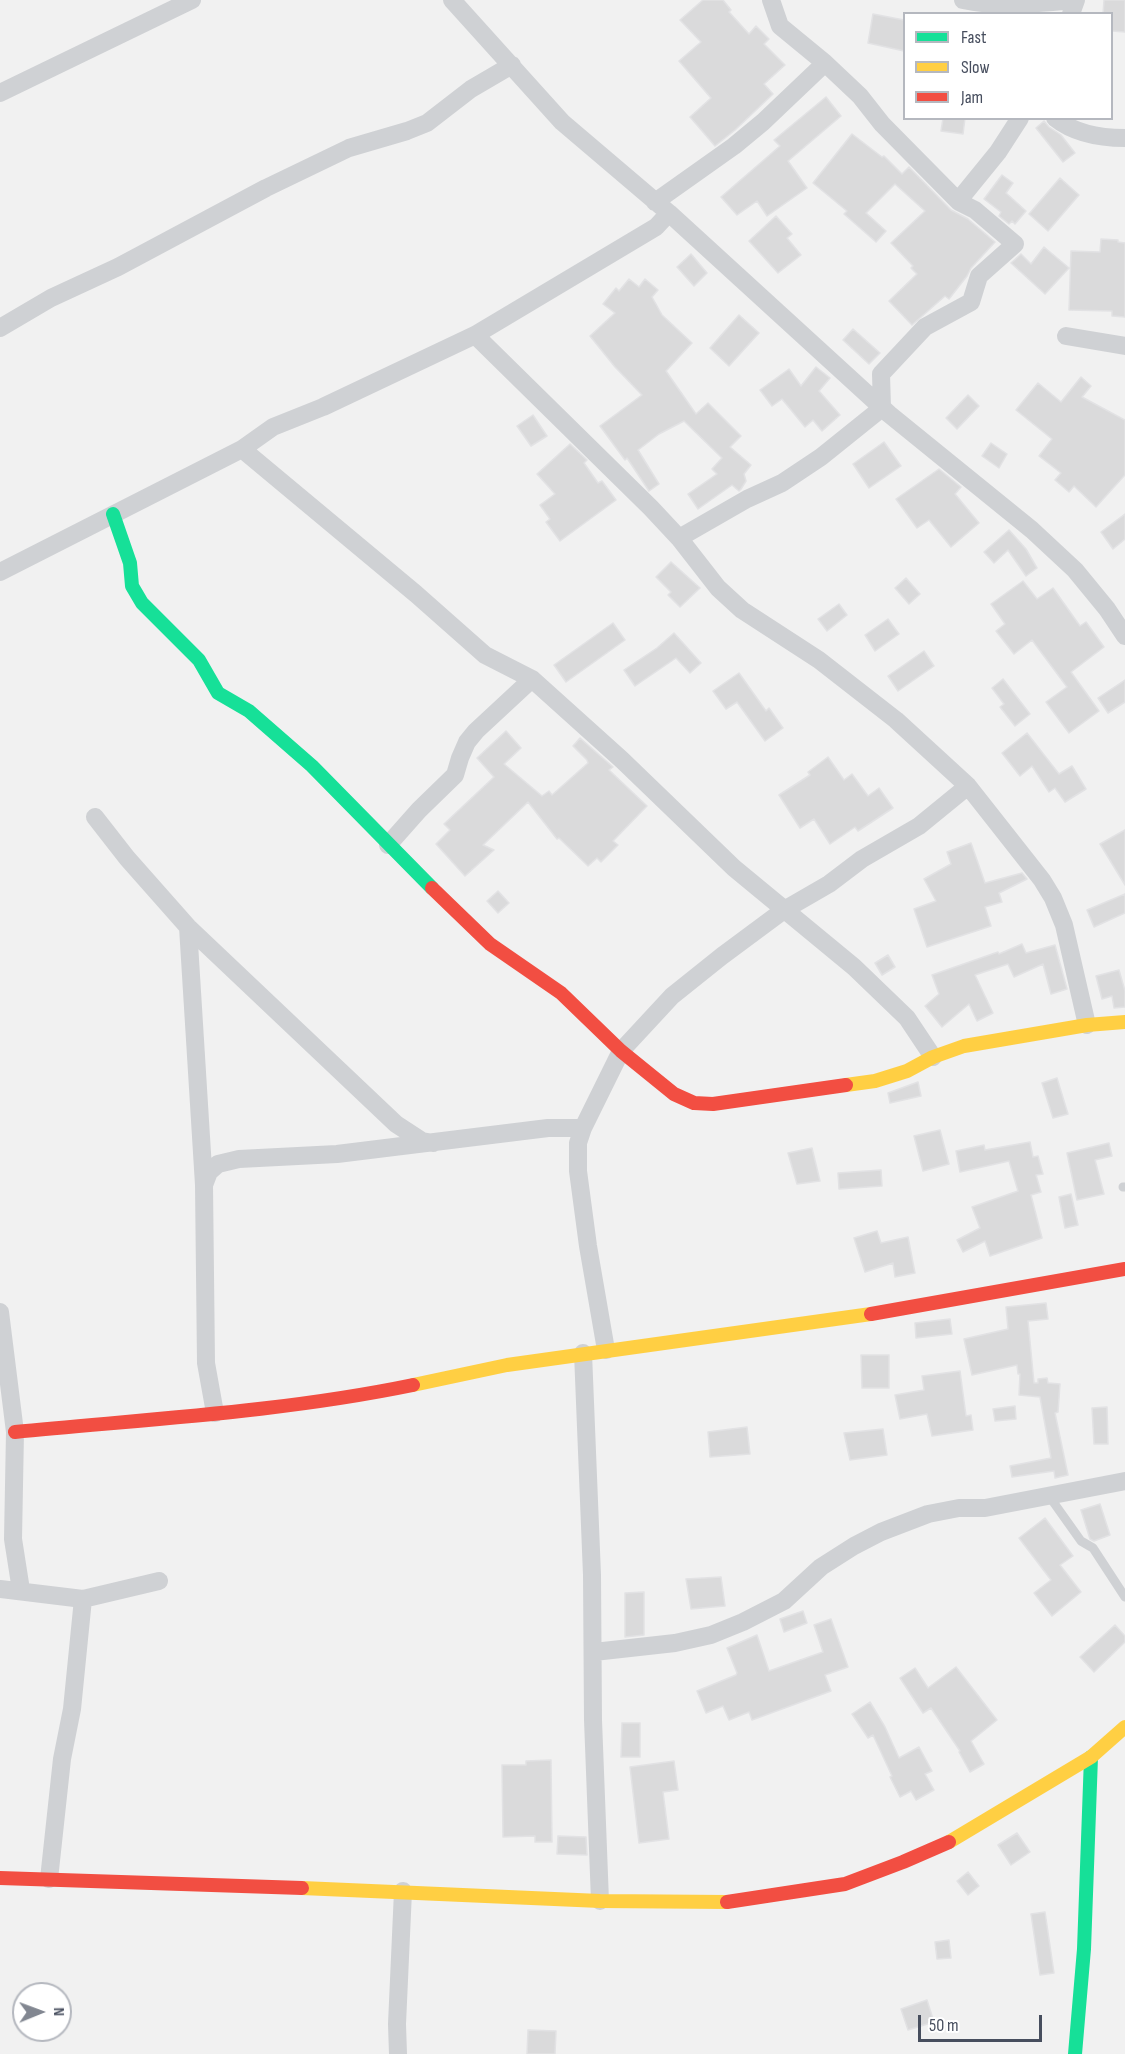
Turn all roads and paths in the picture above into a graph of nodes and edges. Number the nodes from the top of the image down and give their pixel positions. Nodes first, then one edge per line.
1 (192, 0) edge
2 (452, 0) edge
3 (771, 0) edge
4 (963, 0) edge
5 (1072, 12) edge
6 (825, 63) junction
7 (512, 65) junction
8 (0, 93) edge
9 (1019, 120) edge
10 (1057, 120) edge
11 (1125, 138) edge
12 (959, 202) junction
13 (662, 208) junction
14 (0, 328) edge
15 (475, 335) junction
16 (1066, 336) dead end
17 (1125, 346) edge
18 (882, 408) junction
19 (242, 449) junction
20 (113, 514) junction
21 (679, 538) junction
22 (0, 572) edge
23 (1125, 636) edge
24 (532, 678) junction
25 (968, 786) junction
26 (95, 817) dead end
27 (388, 845) junction
28 (784, 910) junction
29 (188, 927) junction
30 (1125, 1022) edge
31 (1087, 1025) junction
32 (621, 1051) junction
33 (933, 1057) junction
34 (583, 1128) junction
35 (433, 1143) junction
36 (204, 1185) junction
37 (1125, 1269) edge
38 (0, 1312) edge
39 (606, 1350) junction
40 (584, 1353) junction
41 (4, 1374) edge
42 (215, 1413) junction
43 (15, 1432) junction
44 (1125, 1480) edge
45 (1049, 1496) junction
46 (159, 1581) dead end
47 (0, 1589) edge
48 (21, 1590) junction
49 (1125, 1597) edge
50 (83, 1599) junction
51 (594, 1652) junction
52 (1125, 1728) edge
53 (1091, 1757) junction
54 (0, 1878) edge
55 (49, 1879) junction
56 (403, 1891) junction
57 (600, 1901) junction
58 (398, 2054) edge
59 (1075, 2054) edge

1 - 8 street
2 - 7 street
3 - 6 street
4 - 5 street
6 - 12 street
6 - 13 street
7 - 13 street
7 - 14 street
9 - 12 street
10 - 11 street
12 - 18 street
13 - 15 street
13 - 18 street
15 - 19 street
15 - 21 street
16 - 17 street
18 - 21 street
18 - 23 street
19 - 20 street
19 - 24 street
20 - 22 street
20 - 27 street
21 - 25 street
24 - 27 street
24 - 28 street
25 - 28 street
25 - 31 street
26 - 29 street
27 - 32 street
28 - 32 street
28 - 33 street
29 - 35 street
29 - 36 street
30 - 31 street
31 - 33 street
32 - 33 street
32 - 34 street
34 - 35 street
34 - 39 street
35 - 36 street
36 - 42 street
37 - 39 street
38 - 41 street
39 - 40 street
40 - 42 street
40 - 51 street
41 - 43 street
42 - 43 street
43 - 48 street
44 - 45 street
45 - 49 lane
45 - 51 street
46 - 50 street
47 - 48 street
48 - 50 street
50 - 55 street
51 - 57 street
52 - 53 street
53 - 57 street
53 - 59 street
54 - 55 street
55 - 56 street
56 - 57 street
56 - 58 street

